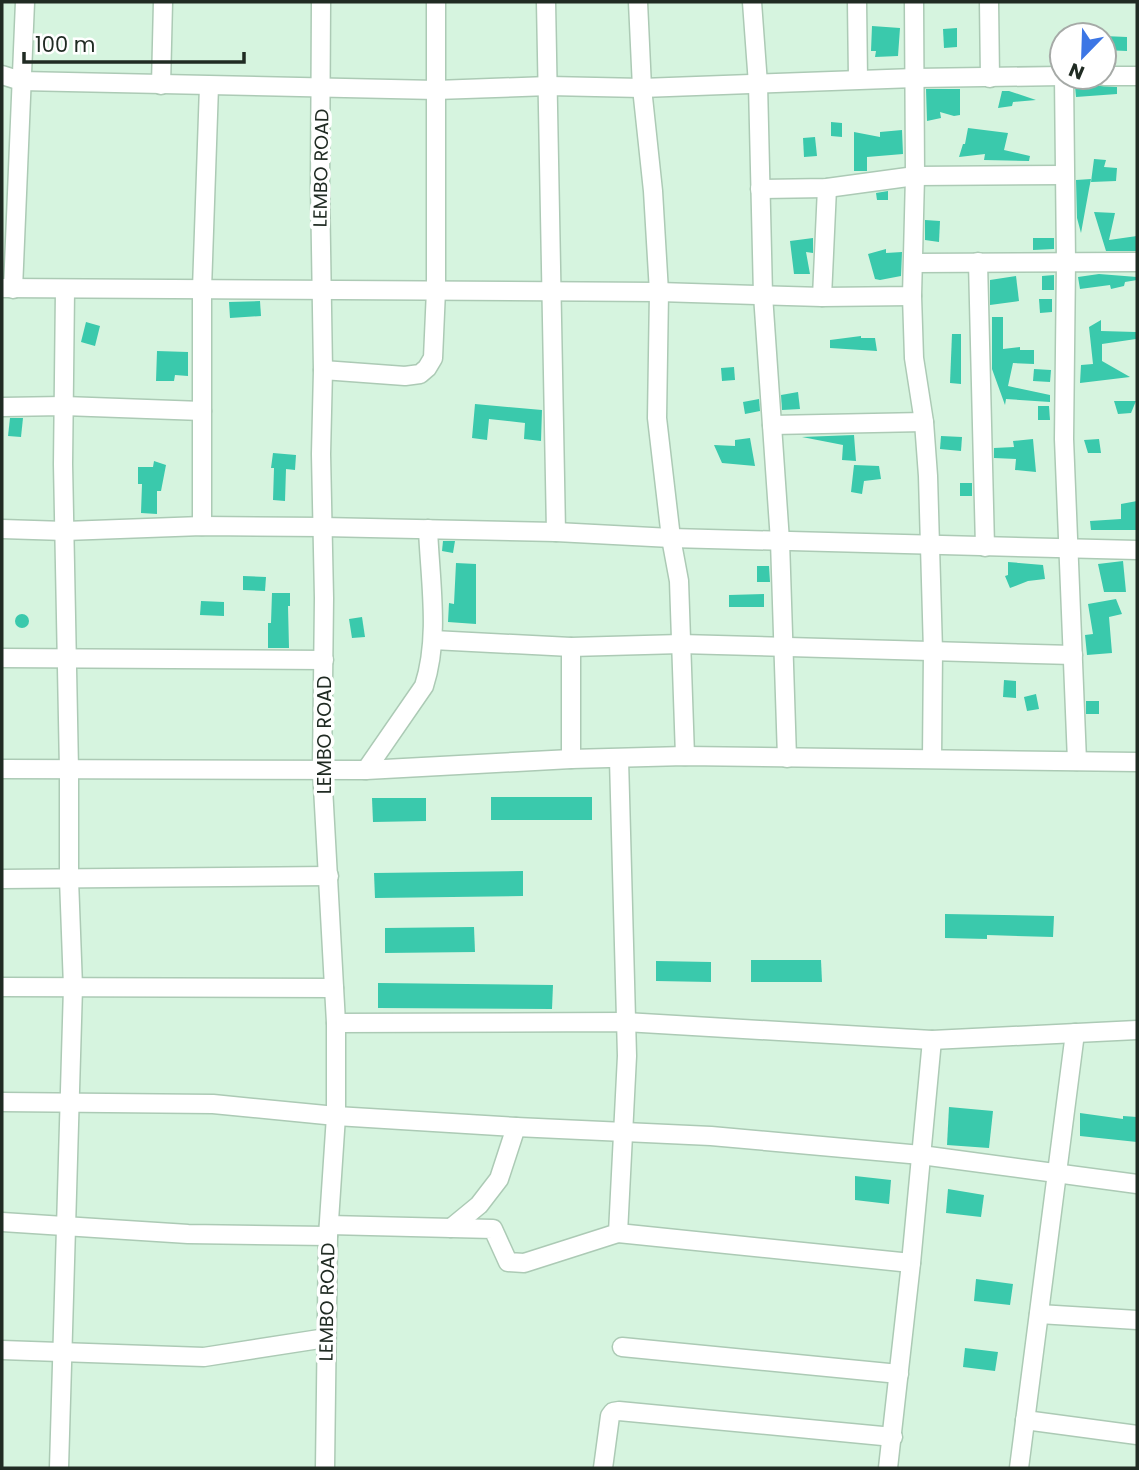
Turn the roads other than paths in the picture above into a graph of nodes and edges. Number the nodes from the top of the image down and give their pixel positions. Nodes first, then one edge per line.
1 (25, 2) edge
2 (163, 2) edge
3 (321, 2) edge
4 (436, 2) edge
5 (546, 2) edge
6 (638, 2) edge
7 (752, 2) edge
8 (857, 2) edge
9 (914, 2) edge
10 (989, 2) edge
11 (2, 75) edge
12 (1048, 76) edge
13 (1118, 76) edge
14 (1137, 76) edge
15 (915, 78) junction
16 (990, 78) junction
17 (858, 79) junction
18 (21, 82) junction
19 (758, 84) junction
20 (161, 85) junction
21 (209, 86) junction
22 (549, 86) junction
23 (322, 88) junction
24 (642, 88) junction
25 (436, 90) junction
26 (1063, 91) edge
27 (1064, 175) junction
28 (915, 176) junction
29 (827, 188) junction
30 (761, 189) junction
31 (978, 262) junction
32 (1066, 262) junction
33 (1137, 262) edge
34 (914, 263) junction
35 (7, 289) edge
36 (65, 289) junction
37 (202, 289) junction
38 (320, 290) junction
39 (436, 290) junction
40 (552, 292) junction
41 (659, 292) junction
42 (763, 295) junction
43 (912, 296) junction
44 (822, 297) junction
45 (323, 370) junction
46 (2, 407) edge
47 (64, 407) junction
48 (202, 411) junction
49 (924, 422) junction
50 (772, 425) junction
51 (202, 526) junction
52 (323, 527) junction
53 (2, 529) edge
54 (428, 529) junction
55 (65, 531) junction
56 (556, 532) junction
57 (671, 538) junction
58 (780, 541) junction
59 (929, 545) junction
60 (985, 547) junction
61 (1067, 547) junction
62 (1137, 550) edge
63 (433, 640) junction
64 (681, 644) junction
65 (571, 646) junction
66 (783, 647) junction
67 (933, 651) junction
68 (1073, 655) junction
69 (66, 657) junction
70 (2, 658) edge
71 (324, 660) junction
72 (685, 756) junction
73 (786, 758) junction
74 (932, 758) junction
75 (571, 759) junction
76 (619, 759) junction
77 (1077, 761) junction
78 (1137, 762) edge
79 (2, 769) edge
80 (321, 769) junction
81 (69, 770) junction
82 (366, 770) junction
83 (329, 876) junction
84 (2, 879) edge
85 (69, 879) junction
86 (2, 987) edge
87 (73, 987) junction
88 (334, 988) junction
89 (625, 1022) junction
90 (336, 1023) junction
91 (1137, 1030) edge
92 (1075, 1033) junction
93 (932, 1040) junction
94 (2, 1101) edge
95 (70, 1103) junction
96 (336, 1116) junction
97 (516, 1127) junction
98 (621, 1132) junction
99 (921, 1155) junction
100 (1056, 1174) junction
101 (1137, 1184) edge
102 (2, 1222) edge
103 (451, 1227) junction
104 (65, 1228) junction
105 (328, 1231) junction
106 (618, 1233) junction
107 (911, 1263) junction
108 (1039, 1314) junction
109 (1137, 1320) edge
110 (326, 1338) junction
111 (622, 1347) dead end
112 (2, 1350) edge
113 (63, 1353) junction
114 (900, 1374) junction
115 (1024, 1420) junction
116 (1137, 1436) edge
117 (893, 1437) junction
118 (59, 1468) edge
119 (324, 1468) edge
120 (603, 1468) edge
121 (888, 1468) edge
122 (1019, 1468) edge

1 - 18 street
2 - 20 street
3 - 23 street, LEMBO ROAD
4 - 25 street
5 - 22 street
6 - 24 street
7 - 19 street
8 - 17 street
9 - 15 street
10 - 16 street
11 - 18 street
12 - 16 street
13 - 14 street
15 - 16 street
15 - 17 street
15 - 28 street
17 - 19 street
18 - 20 street
18 - 35 street
19 - 24 street
19 - 30 street
20 - 21 street
21 - 23 street
21 - 37 street
22 - 24 street
22 - 25 street
22 - 40 street
23 - 25 street
23 - 38 street, LEMBO ROAD
24 - 41 street
25 - 39 street
26 - 27 street
27 - 28 street
27 - 32 street
28 - 29 street
28 - 34 street
29 - 30 street
29 - 44 street
30 - 42 street
31 - 32 street
31 - 34 street
31 - 60 street
32 - 33 street
32 - 61 street
34 - 43 street
35 - 36 street
36 - 37 street
36 - 47 street
37 - 38 street
37 - 48 street
38 - 39 street
38 - 45 street, LEMBO ROAD
39 - 40 street
39 - 45 street
40 - 41 street
40 - 56 street
41 - 42 street
41 - 57 street
42 - 44 street
42 - 50 street
43 - 44 street
43 - 49 street
45 - 52 street, LEMBO ROAD
46 - 47 street
47 - 48 street
47 - 55 street
48 - 51 street
49 - 50 street
49 - 59 street
50 - 58 street
51 - 52 street
51 - 55 street
52 - 54 street
52 - 71 street, LEMBO ROAD
53 - 55 street
54 - 56 street
54 - 63 street
55 - 69 street
56 - 57 street
57 - 58 street
57 - 64 street
58 - 59 street
58 - 66 street
59 - 60 street
59 - 67 street
60 - 61 street
61 - 62 street
61 - 68 street
63 - 65 street
63 - 82 street
64 - 65 street
64 - 66 street
64 - 72 street
65 - 75 street
66 - 67 street
66 - 73 street
67 - 68 street
67 - 74 street
68 - 77 street
69 - 70 street
69 - 71 street
69 - 81 street
71 - 80 street, LEMBO ROAD
72 - 73 street
72 - 76 street
73 - 74 street
74 - 77 street
75 - 76 street
75 - 82 street
76 - 89 street
77 - 78 street
79 - 81 street
80 - 81 street
80 - 82 street
80 - 83 street, LEMBO ROAD
81 - 85 street
83 - 85 street
83 - 88 street, LEMBO ROAD
84 - 85 street
85 - 87 street
86 - 87 street
87 - 88 street
87 - 95 street
88 - 90 street, LEMBO ROAD
89 - 90 street
89 - 93 street
89 - 98 street
90 - 96 street, LEMBO ROAD
91 - 92 street
92 - 93 street
92 - 100 street
93 - 99 street
94 - 95 street
95 - 96 street
95 - 104 street
96 - 97 street
96 - 105 street, LEMBO ROAD
97 - 98 street
97 - 103 street
98 - 99 street
98 - 106 street
99 - 100 street
99 - 107 street
100 - 101 street
100 - 108 street
102 - 104 street
103 - 105 street
103 - 106 street
104 - 105 street
104 - 113 street
105 - 110 street, LEMBO ROAD
106 - 107 street
107 - 114 street
108 - 109 street
108 - 115 street
110 - 113 street
110 - 119 street, LEMBO ROAD
111 - 114 street
112 - 113 street
113 - 118 street
114 - 117 street
115 - 116 street
115 - 122 street
117 - 120 street
117 - 121 street

